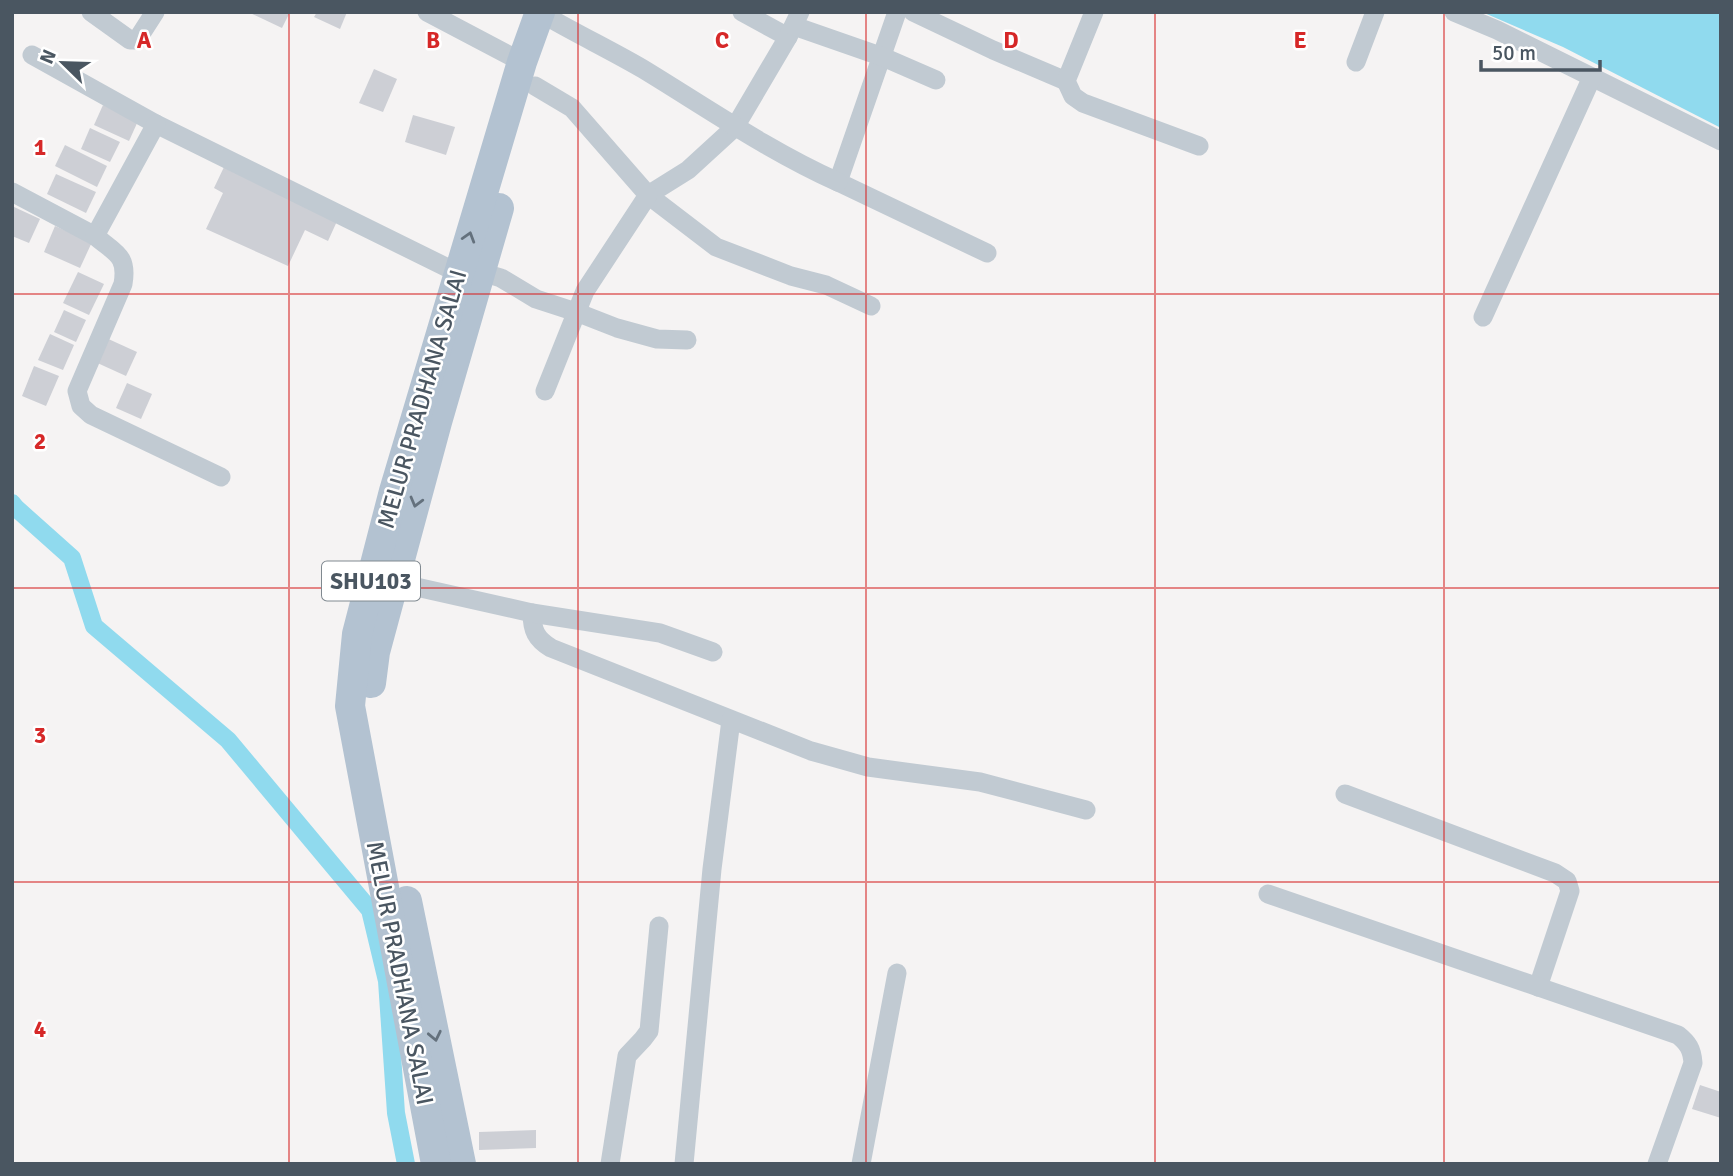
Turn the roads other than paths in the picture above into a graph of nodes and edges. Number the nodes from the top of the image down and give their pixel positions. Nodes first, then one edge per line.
1 (91, 12) edge
2 (155, 12) edge
3 (427, 12) edge
4 (742, 12) edge
5 (897, 12) edge
6 (913, 12) edge
7 (1094, 12) edge
8 (1375, 12) edge
9 (1454, 12) edge
10 (550, 15) edge
11 (794, 25) edge
12 (32, 55) dead end
13 (883, 57) junction
14 (1356, 62) dead end
15 (528, 74) junction
16 (1592, 77) junction
17 (936, 80) dead end
18 (1066, 81) junction
19 (156, 124) junction
20 (735, 127) junction
21 (1721, 141) edge
22 (1199, 146) dead end
23 (838, 182) junction
24 (12, 192) edge
25 (648, 195) junction
26 (95, 236) junction
27 (987, 253) dead end
28 (469, 273) junction
29 (871, 306) dead end
30 (576, 312) junction
31 (1483, 317) dead end
32 (687, 340) dead end
33 (545, 391) dead end
34 (221, 477) dead end
35 (394, 582) junction
36 (532, 613) junction
37 (713, 652) dead end
38 (731, 720) junction
39 (1345, 794) dead end
40 (1086, 810) dead end
41 (1268, 894) dead end
42 (659, 926) dead end
43 (897, 974) dead end
44 (1538, 987) junction
45 (436, 1164) edge
46 (461, 1164) edge
47 (610, 1164) edge
48 (684, 1164) edge
49 (861, 1164) edge
50 (1657, 1164) edge

1 - 2 street
3 - 15 street
4 - 11 street
5 - 13 street
6 - 18 street
7 - 18 street
8 - 14 street
9 - 16 street
10 - 15 main road, MELUR PRADHANA SALAI / SHU103
10 - 20 street
11 - 13 street
11 - 20 street
12 - 19 street
13 - 17 street
13 - 23 street
15 - 25 street
15 - 28 main road, MELUR PRADHANA SALAI / SHU103
16 - 21 street
16 - 31 street
18 - 22 street
19 - 26 street
19 - 28 street
20 - 23 street
20 - 25 street
23 - 27 street
24 - 26 street
25 - 29 street
25 - 30 street
26 - 34 street
28 - 30 street
28 -> 35 main road, MELUR PRADHANA SALAI / SHU103
28 - 45 main road, MELUR PRADHANA SALAI / SHU103
30 - 32 street
30 - 33 street
35 - 36 street
35 -> 46 main road, MELUR PRADHANA SALAI / SHU103
36 - 37 street
36 - 38 street
38 - 40 street
38 - 48 street
39 - 44 street
41 - 44 street
42 - 47 street
43 - 49 street
44 - 50 street

